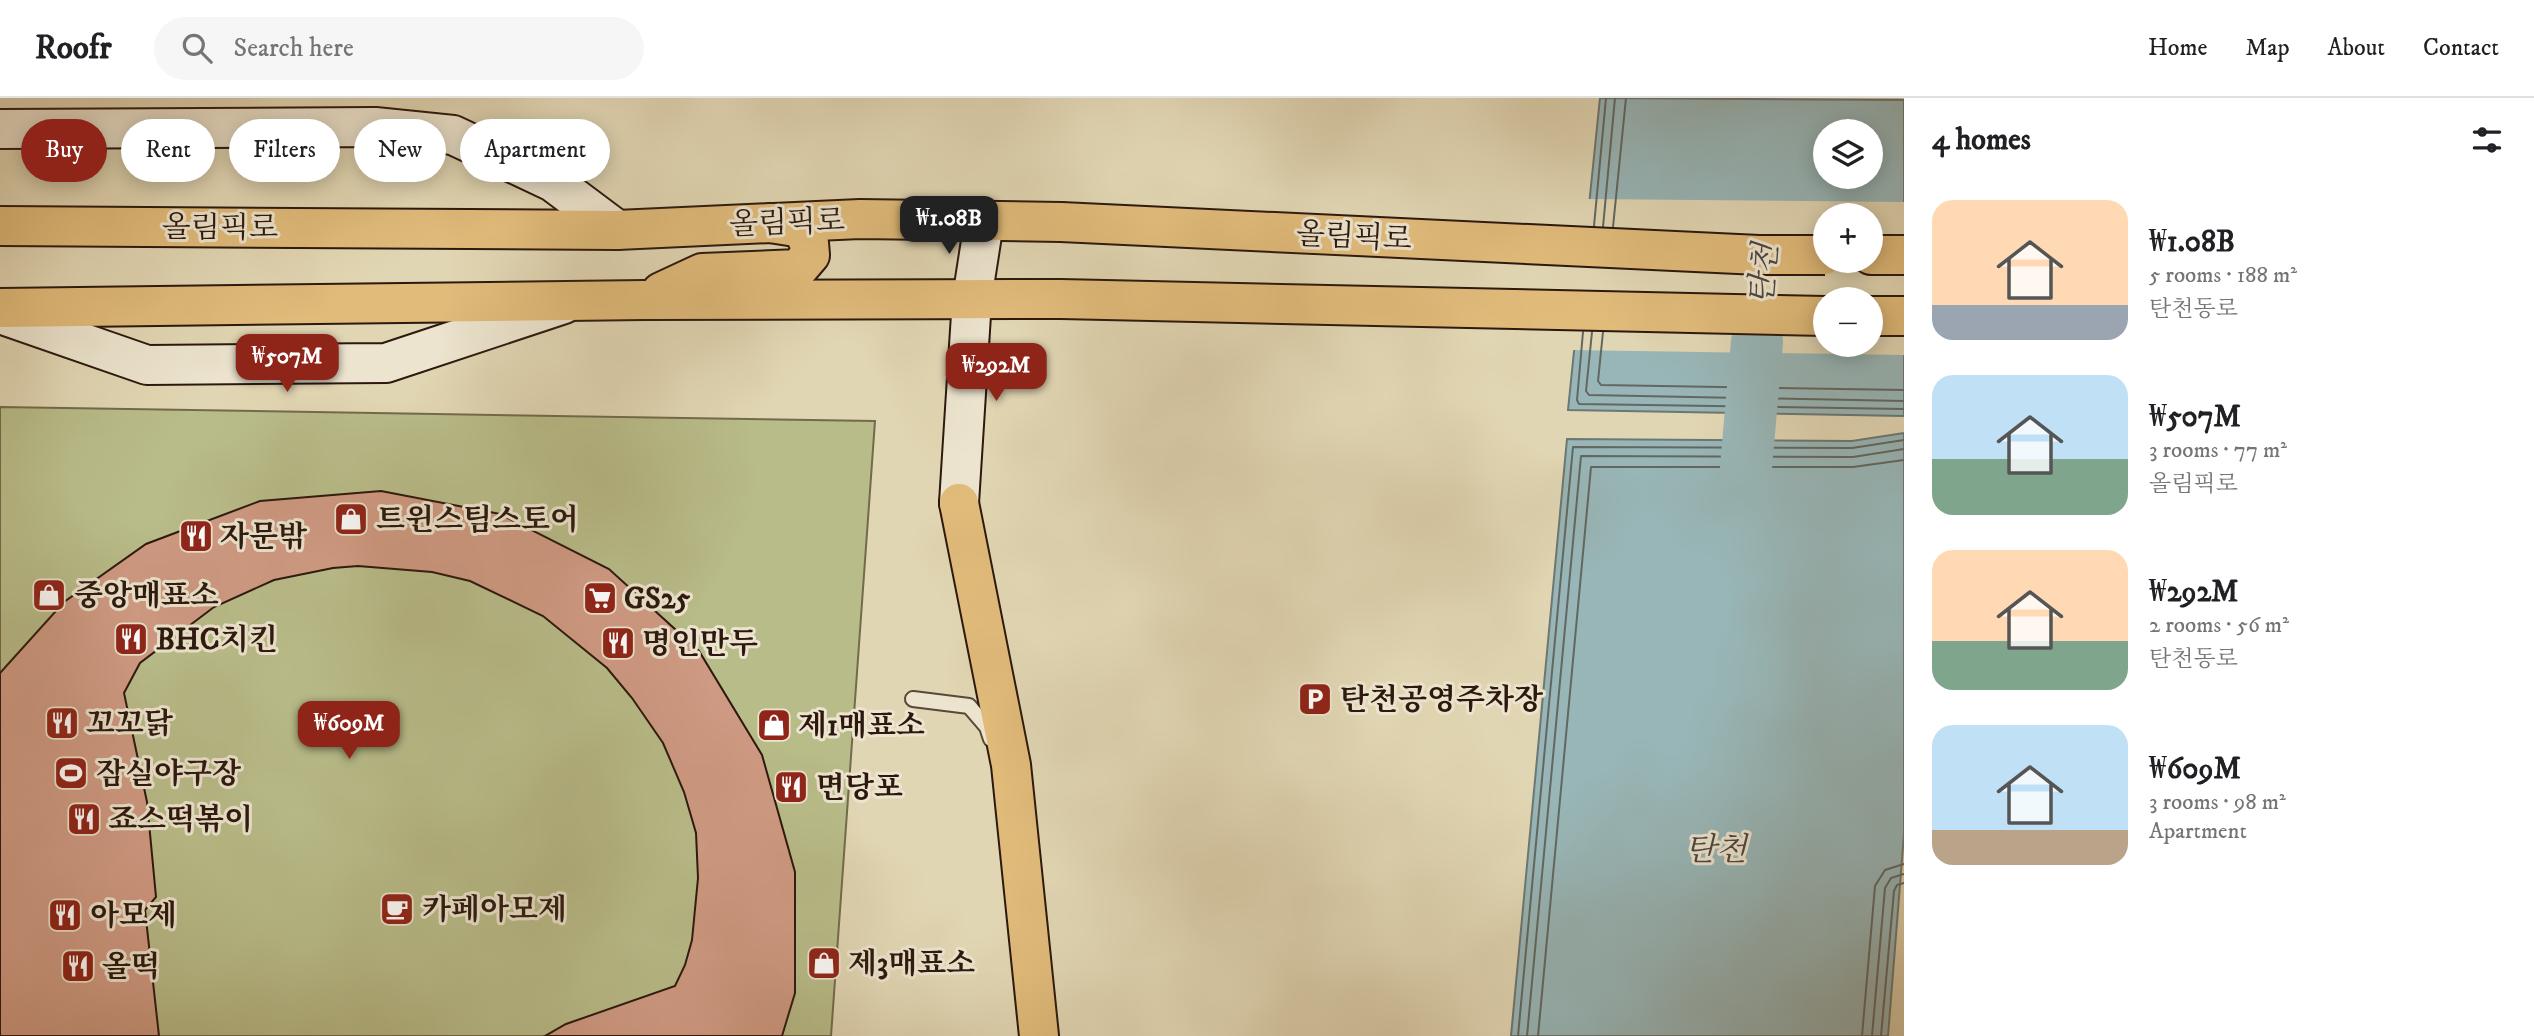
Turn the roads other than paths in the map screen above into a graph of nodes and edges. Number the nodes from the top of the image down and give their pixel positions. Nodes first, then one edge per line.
1 (0, 130) edge
2 (984, 222) junction
3 (760, 223) junction
4 (0, 226) edge
5 (617, 230) junction
6 (1813, 255) edge
7 (1883, 255) edge
8 (1904, 256) edge
9 (972, 299) junction
10 (644, 300) junction
11 (573, 302) junction
12 (0, 308) edge
13 (0, 314) edge
14 (1813, 316) edge
15 (1883, 316) edge
16 (1904, 316) edge
17 (959, 503) joint
18 (914, 699) dead end
19 (1028, 1036) edge
20 (1039, 1036) edge

1 - 5 street
2 - 3 main road, 올림픽로
2 - 6 main road, 올림픽로, bridge
2 - 9 street
3 - 5 main road, 올림픽로
3 - 10 main road
4 - 5 main road, 올림픽로
7 - 8 main road
9 - 10 main road
9 - 14 main road
9 - 17 street
10 - 11 main road
11 - 12 main road
11 - 13 street
15 - 16 main road
17 - 20 main road
18 - 19 lane

